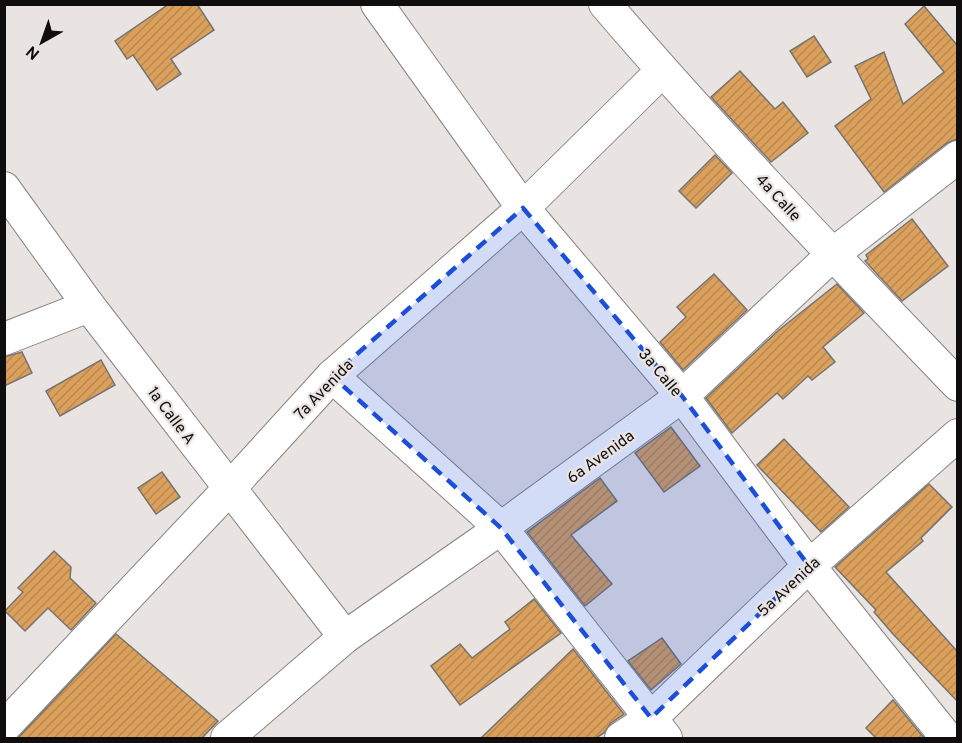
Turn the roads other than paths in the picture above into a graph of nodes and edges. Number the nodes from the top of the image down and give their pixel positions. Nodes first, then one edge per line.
1 (377, 4) edge
2 (605, 4) edge
3 (662, 72) junction
4 (957, 157) edge
5 (4, 188) edge
6 (523, 208) junction
7 (832, 255) junction
8 (89, 306) junction
9 (4, 339) edge
10 (333, 376) junction
11 (957, 385) edge
12 (682, 396) junction
13 (957, 435) edge
14 (229, 489) junction
15 (501, 528) junction
16 (809, 566) junction
17 (345, 637) junction
18 (4, 727) edge
19 (659, 728) edge
20 (957, 734) edge
21 (227, 738) edge
22 (621, 738) edge
23 (947, 738) edge
24 (952, 738) edge

1 - 6 street, 3a Calle
2 - 3 street, 4a Calle
3 - 6 street, 7a Avenida
3 - 7 street, 4a Calle
4 - 7 street, 6a Avenida
5 - 8 street, 1a Calle A
6 - 10 street, 7a Avenida
6 - 12 street, 3a Calle
7 - 11 street, 4a Calle
7 - 12 street, 6a Avenida
8 - 9 street
8 - 14 street, 1a Calle A
10 - 14 street, 7a Avenida
10 - 15 street
12 - 15 street, 6a Avenida
12 - 16 street, 3a Calle
13 - 16 street, 5a Avenida
14 - 17 street, 1a Calle A
14 - 18 street, 7a Avenida
15 - 17 street, 6a Avenida
15 - 19 street
16 - 19 street, 5a Avenida
16 - 23 street, 3a Calle
17 - 21 street, 6a Avenida
19 - 22 street, 5a Avenida
20 - 24 street

